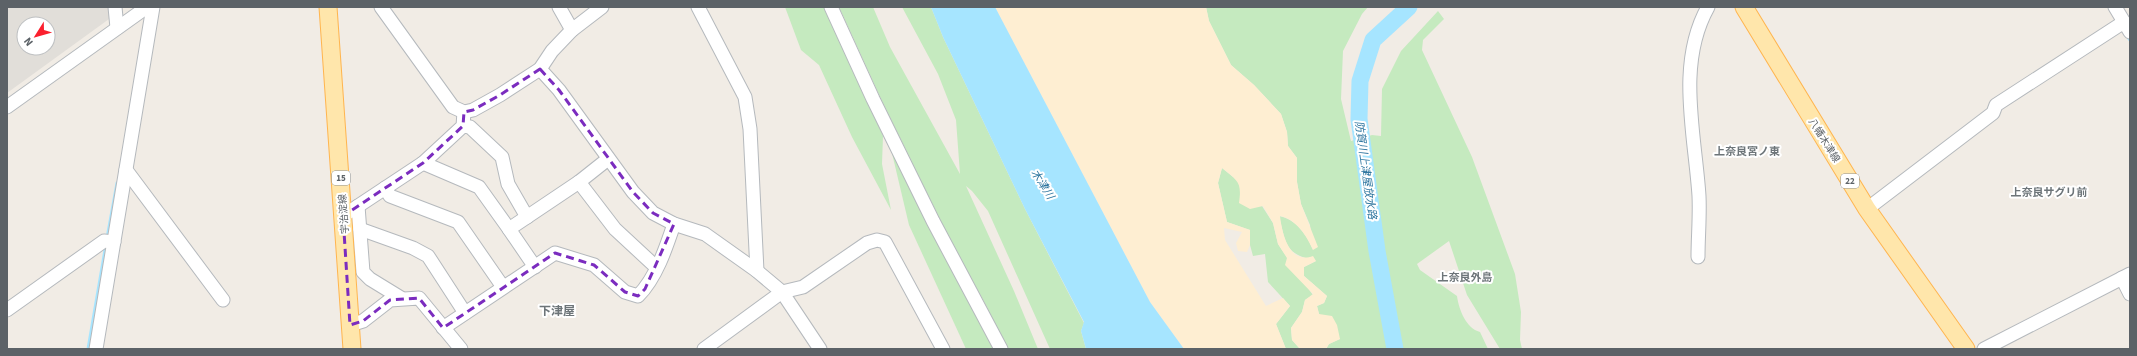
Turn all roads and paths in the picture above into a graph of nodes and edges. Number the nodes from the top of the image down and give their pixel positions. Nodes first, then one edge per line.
1 (115, 7) edge
2 (147, 7) edge
3 (153, 7) edge
4 (328, 7) edge
5 (381, 7) edge
6 (559, 7) edge
7 (698, 7) edge
8 (832, 7) edge
9 (1708, 7) edge
10 (1744, 7) edge
11 (2115, 7) edge
12 (601, 8) edge
13 (2127, 27) edge
14 (117, 28) junction
15 (572, 30) junction
16 (540, 69) junction
17 (7, 107) edge
18 (464, 112) junction
19 (463, 126) junction
20 (608, 159) junction
21 (423, 163) junction
22 (126, 170) junction
23 (579, 182) junction
24 (385, 188) junction
25 (358, 206) junction
26 (1867, 209) junction
27 (343, 216) junction
28 (527, 217) junction
29 (674, 224) junction
30 (360, 229) junction
31 (509, 229) junction
32 (114, 242) junction
33 (1698, 257) dead end
34 (535, 267) junction
35 (656, 267) junction
36 (757, 271) junction
37 (2126, 276) edge
38 (503, 287) junction
39 (782, 292) junction
40 (2130, 294) edge
41 (401, 298) junction
42 (223, 300) dead end
43 (7, 310) edge
44 (465, 313) junction
45 (350, 325) junction
46 (442, 328) junction
47 (96, 349) edge
48 (352, 349) edge
49 (461, 349) edge
50 (704, 349) edge
51 (820, 349) edge
52 (943, 349) edge
53 (1002, 349) edge
54 (1966, 349) edge
55 (1984, 349) edge

1 - 14 street
2 - 14 street
3 - 22 street
4 - 27 main road, 宇治淀線 / 15
5 - 18 street
6 - 15 street
7 - 36 street
8 - 53 street
9 - 33 street
10 - 26 main road, 八幡木津線 / 22
11 - 13 street
12 - 15 street
13 - 26 street
14 - 17 street
15 - 16 street
16 - 18 street
16 - 20 street
18 - 19 street
19 - 21 street
19 - 28 street
20 - 23 street
20 - 29 street
21 - 24 street
21 - 31 street
22 - 32 street
22 - 42 street
23 - 28 street
23 - 35 street
24 - 25 street
24 - 38 street
25 - 27 street
25 - 30 street
26 - 54 main road, 八幡木津線 / 22
27 - 45 main road, 宇治淀線 / 15
28 - 31 street
29 - 35 street
29 - 36 street
30 - 41 street
30 - 44 street
31 - 34 street
32 - 43 street
32 - 47 street
34 - 35 street
34 - 38 street
36 - 39 street
37 - 40 street
37 - 55 street
38 - 44 street
39 - 50 street
39 - 51 street
39 - 52 street
41 - 45 street
41 - 46 street
44 - 46 street
45 - 48 main road, 宇治淀線 / 15
46 - 49 street

